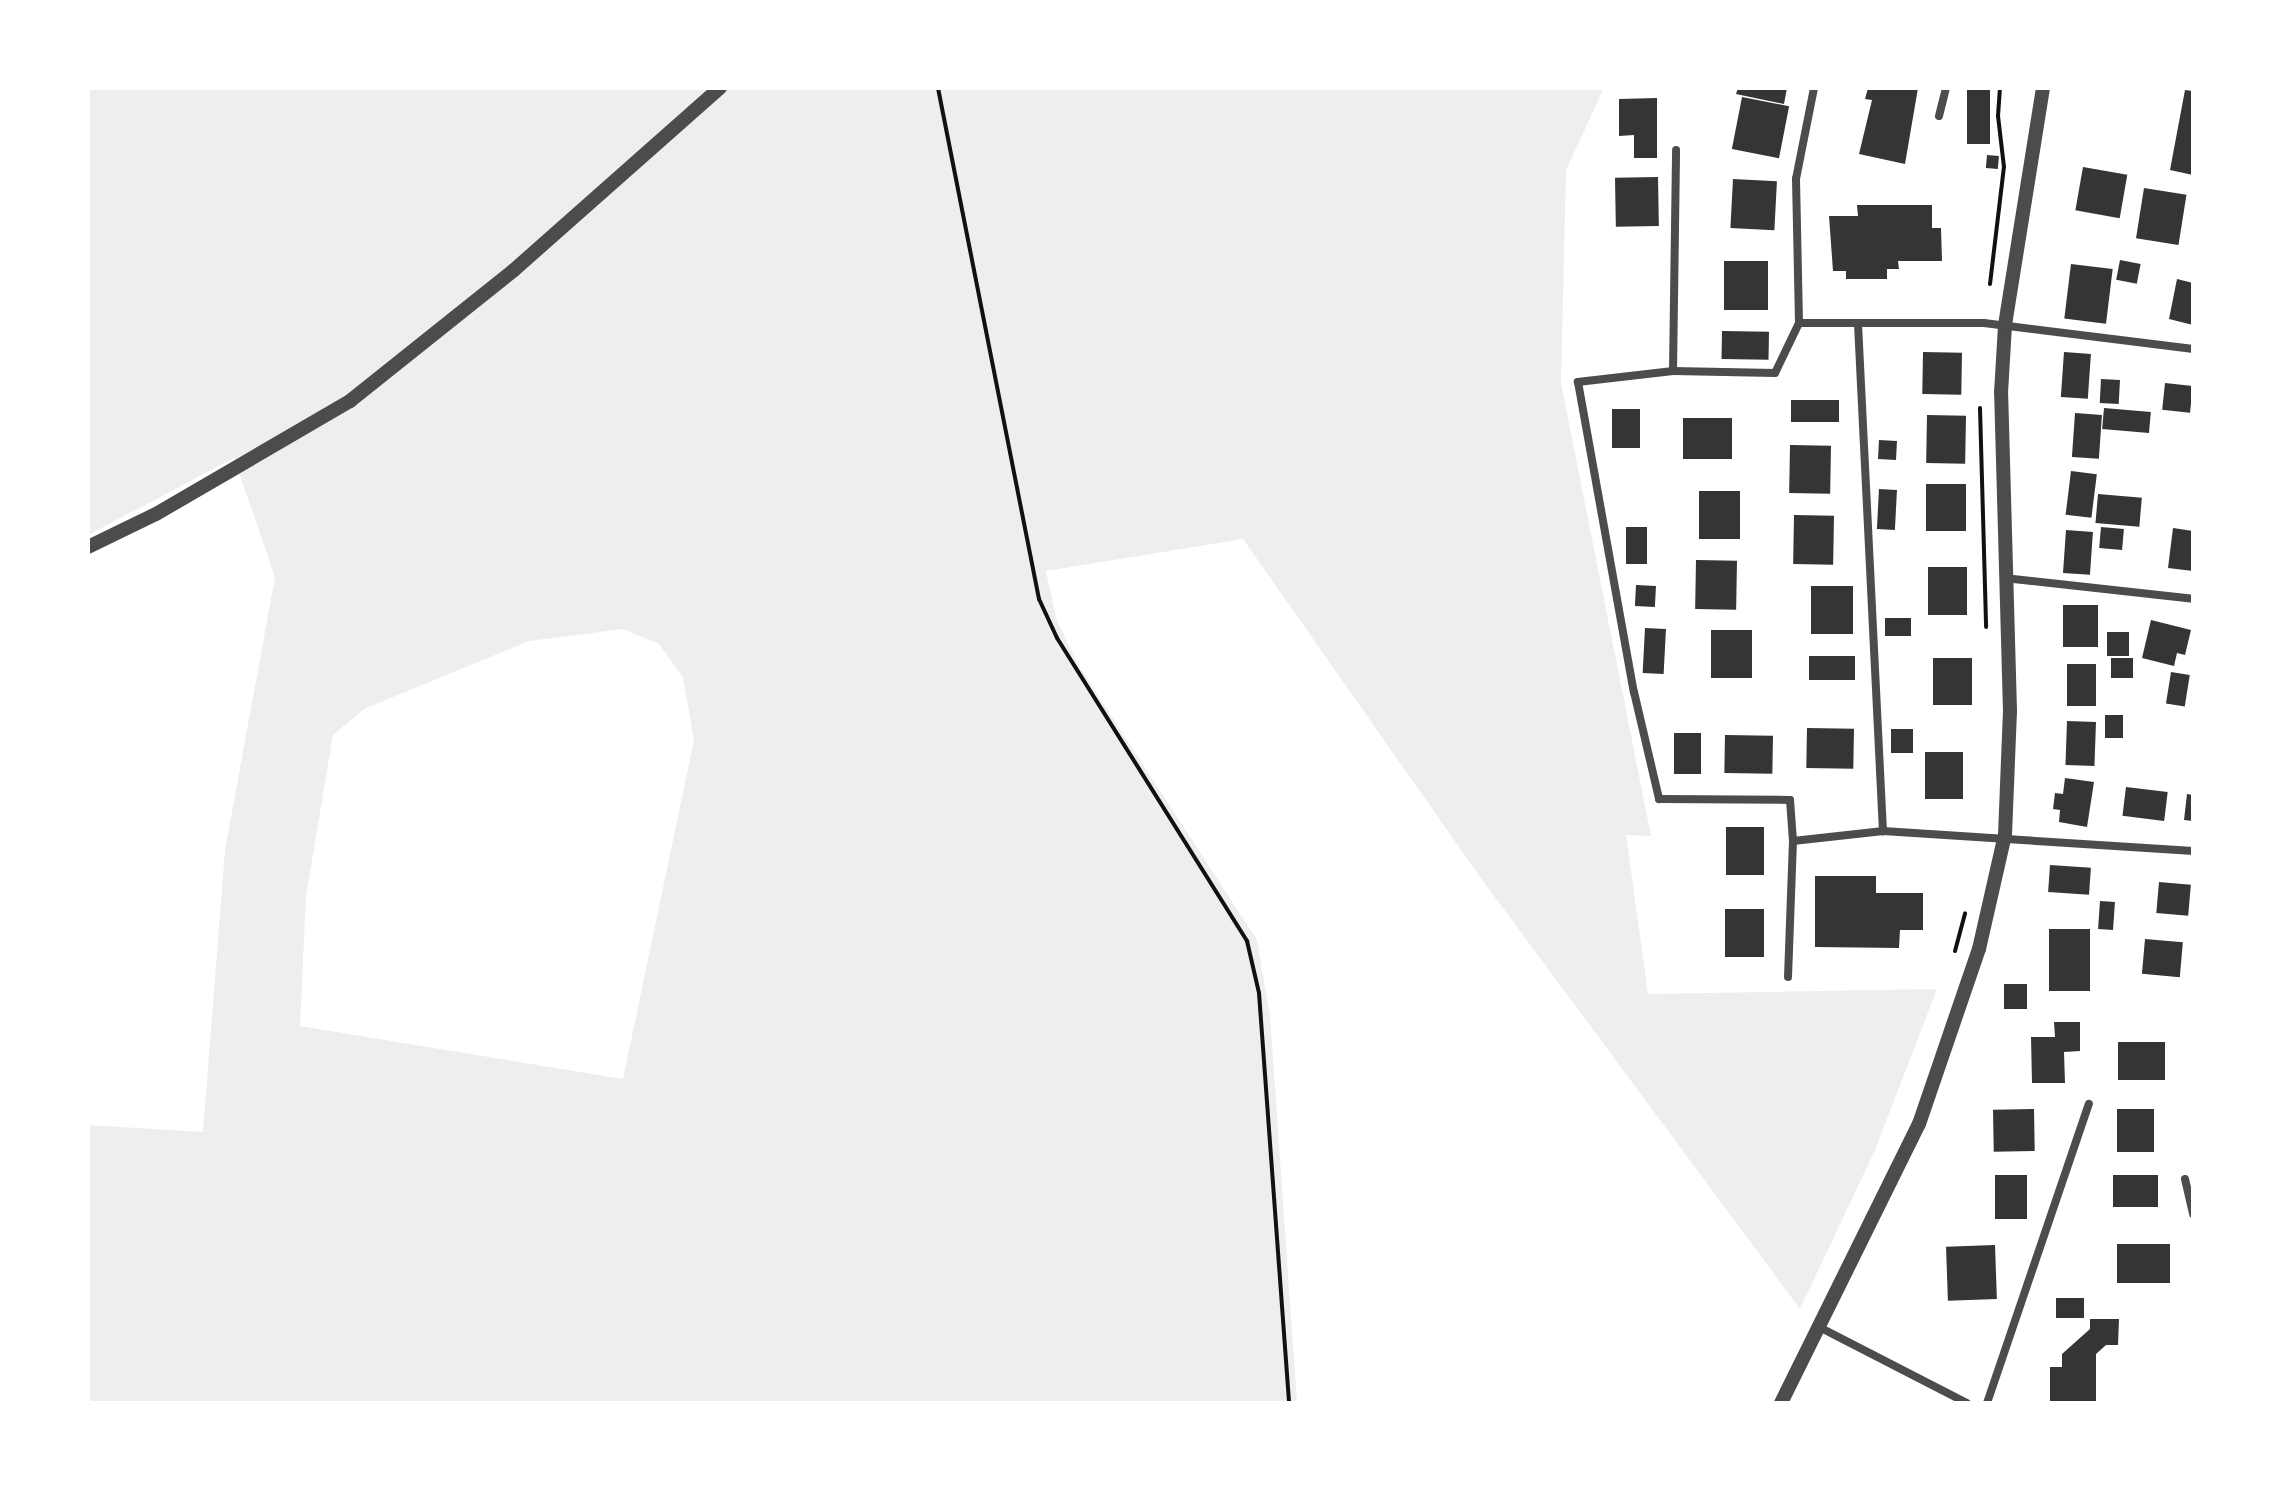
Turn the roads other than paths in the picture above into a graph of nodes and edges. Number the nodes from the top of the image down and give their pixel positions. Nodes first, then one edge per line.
1 (720, 88) edge
2 (1814, 88) edge
3 (1946, 88) edge
4 (2043, 88) edge
5 (1939, 116) dead end
6 (1676, 150) dead end
7 (1799, 323) junction
8 (1858, 324) junction
9 (2005, 325) junction
10 (2193, 349) edge
11 (1673, 371) junction
12 (88, 547) edge
13 (2003, 578) junction
14 (2193, 599) edge
15 (1883, 831) junction
16 (2005, 835) junction
17 (1793, 841) junction
18 (2193, 851) edge
19 (1788, 977) dead end
20 (2089, 1104) dead end
21 (2185, 1179) dead end
22 (2193, 1214) edge
23 (1821, 1328) junction
24 (1781, 1403) edge
25 (1967, 1403) edge
26 (1987, 1403) edge

1 - 12 street
2 - 7 street
3 - 5 street
4 - 9 street
6 - 11 street
7 - 8 street
7 - 11 street
8 - 9 street
8 - 15 street
9 - 10 street
9 - 13 street
11 - 17 street
13 - 14 street
13 - 16 street
15 - 16 street
15 - 17 street
16 - 18 street
16 - 23 street
17 - 19 street
20 - 26 street
21 - 22 street
23 - 24 street
23 - 25 street

